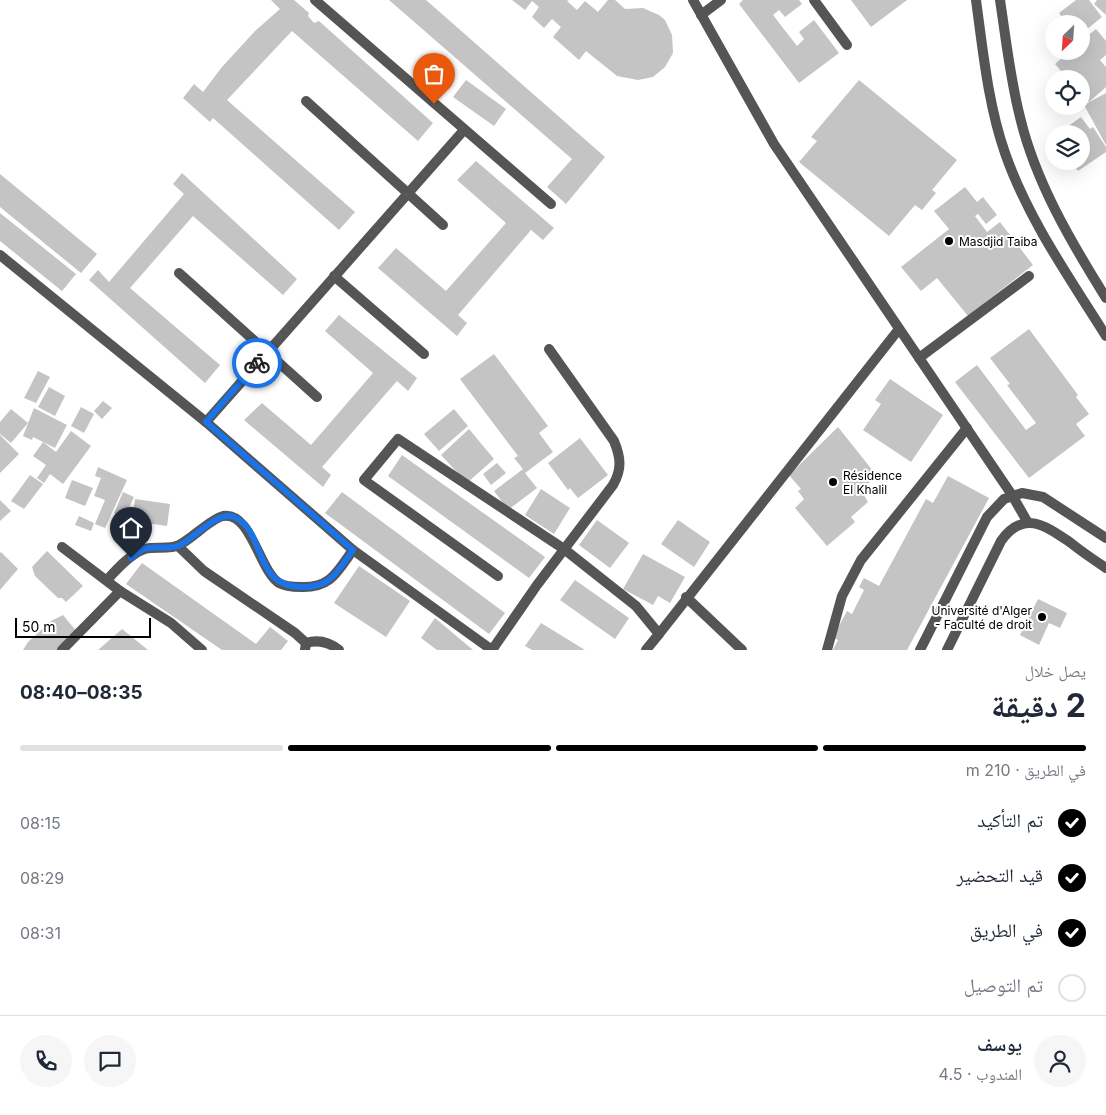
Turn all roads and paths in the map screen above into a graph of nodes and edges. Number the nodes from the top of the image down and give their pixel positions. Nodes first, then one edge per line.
1 (315, 0) edge
2 (693, 0) edge
3 (721, 0) edge
4 (814, 0) edge
5 (976, 0) edge
6 (1000, 0) edge
7 (701, 15) junction
8 (847, 45) dead end
9 (306, 101) dead end
10 (464, 130) junction
11 (408, 194) junction
12 (550, 204) dead end
13 (443, 225) dead end
14 (0, 255) edge
15 (179, 273) dead end
16 (334, 276) junction
17 (1029, 276) dead end
18 (1106, 298) edge
19 (899, 329) junction
20 (1106, 336) edge
21 (549, 349) dead end
22 (267, 350) junction
23 (424, 354) dead end
24 (919, 358) junction
25 (317, 397) dead end
26 (206, 422) junction
27 (967, 428) junction
28 (1012, 495) junction
29 (1028, 523) junction
30 (1106, 538) edge
31 (178, 546) junction
32 (62, 547) dead end
33 (564, 548) junction
34 (353, 550) junction
35 (1106, 568) edge
36 (498, 576) dead end
37 (107, 580) junction
38 (120, 591) junction
39 (686, 597) junction
40 (659, 634) junction
41 (306, 647) edge
42 (62, 650) edge
43 (202, 650) edge
44 (340, 650) edge
45 (492, 650) edge
46 (646, 650) edge
47 (742, 650) edge
48 (827, 650) edge
49 (920, 650) edge
50 (947, 650) edge

1 - 10 street
2 - 7 street
3 - 7 street
4 - 8 street
5 - 20 street
6 - 18 street
7 - 19 street
9 - 11 street
10 - 11 street
10 - 12 street
11 - 13 street
11 - 16 street
14 - 26 street
15 - 22 street
16 - 22 street
16 - 23 street
17 - 24 street
19 - 24 street
19 - 39 street
21 - 33 street
22 - 25 street
22 - 26 street
24 - 27 street
26 - 34 street
27 - 28 street
27 - 48 street
28 - 29 street
28 - 30 street
28 - 49 street
29 - 35 street
29 - 50 street
31 - 34 street
31 - 37 street
31 - 41 street
32 - 37 street
33 - 36 street
33 - 40 street
33 - 45 street
34 - 45 street
37 - 38 street
38 - 42 street
38 - 43 street
39 - 40 street
39 - 47 street
40 - 46 street
41 - 44 street

